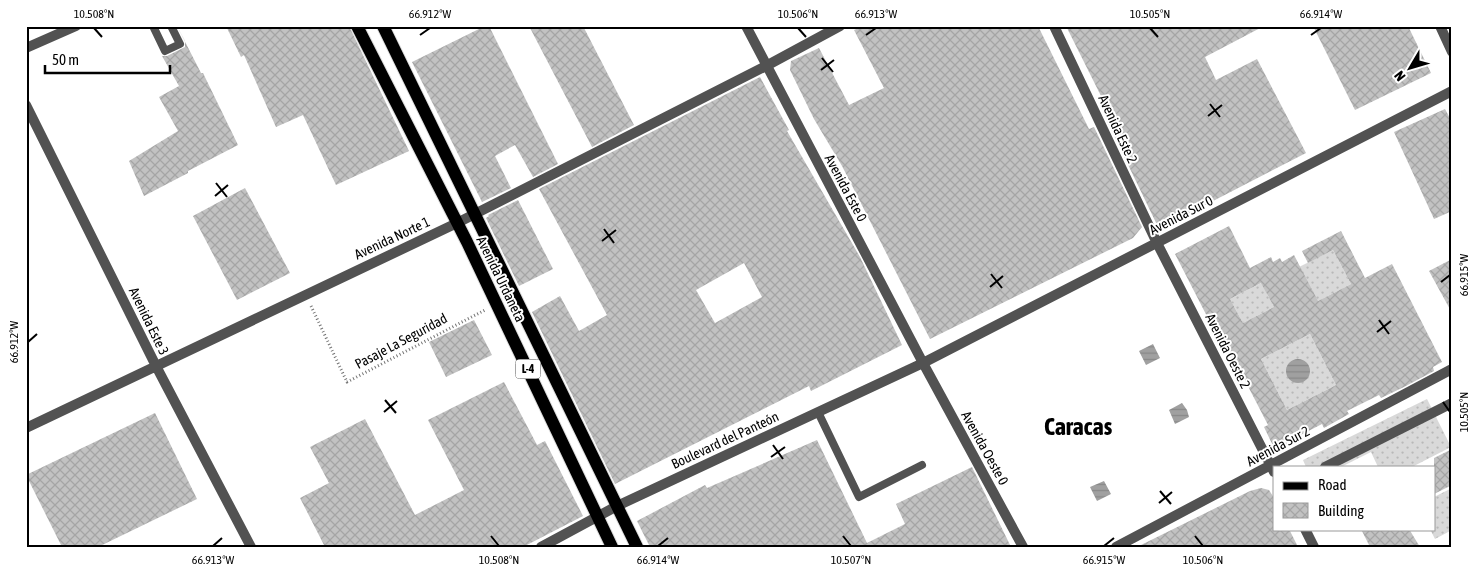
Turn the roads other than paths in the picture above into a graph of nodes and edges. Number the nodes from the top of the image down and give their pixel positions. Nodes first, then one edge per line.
1 (76, 26) edge
2 (153, 26) edge
3 (171, 26) edge
4 (357, 26) edge
5 (383, 26) edge
6 (746, 26) edge
7 (840, 26) edge
8 (1054, 26) edge
9 (1440, 26) edge
10 (26, 48) edge
11 (1452, 52) edge
12 (766, 66) junction
13 (1452, 91) edge
14 (26, 106) edge
15 (476, 213) junction
16 (457, 223) junction
17 (1156, 243) junction
18 (923, 363) junction
19 (156, 366) junction
20 (1452, 369) edge
21 (1452, 403) edge
22 (818, 412) junction
23 (26, 428) edge
24 (922, 465) dead end
25 (1277, 466) edge
26 (1327, 466) edge
27 (1272, 469) edge
28 (617, 506) junction
29 (597, 517) junction
30 (1306, 530) edge
31 (251, 547) edge
32 (541, 547) edge
33 (612, 547) edge
34 (637, 547) edge
35 (1023, 547) edge
36 (1116, 547) edge
37 (1314, 547) edge

1 - 10 street
2 - 3 lane
4 - 16 main road, Avenida Urdaneta / L-4
5 - 15 main road, Avenida Urdaneta / L-4
6 - 12 street, Avenida Este 0
7 - 12 street, Avenida Norte 1
8 - 17 street, Avenida Este 2
9 - 11 street
12 - 15 street, Avenida Norte 1
12 - 18 street, Avenida Este 0
13 - 17 street, Avenida Sur 0
14 - 19 street, Avenida Este 3
15 - 16 street, Avenida Norte 1
15 - 28 main road, Avenida Urdaneta / L-4
16 - 19 street, Avenida Norte 1
16 - 29 main road, Avenida Urdaneta / L-4
17 - 18 street, Avenida Sur 0
17 - 27 street, Avenida Oeste 2
18 - 22 street, Boulevard del Panteón
18 - 35 street, Avenida Oeste 0
19 - 23 street, Avenida Norte 1
19 - 31 street, Avenida Este 3
20 - 25 street, Avenida Sur 2
21 - 26 street
22 - 24 lane
22 - 28 street, Boulevard del Panteón
27 - 36 street, Avenida Sur 2
28 - 29 street, Boulevard del Panteón
28 - 34 main road, Avenida Urdaneta / L-4
29 - 32 street, Boulevard del Panteón
29 - 33 main road, Avenida Urdaneta / L-4
30 - 37 street

